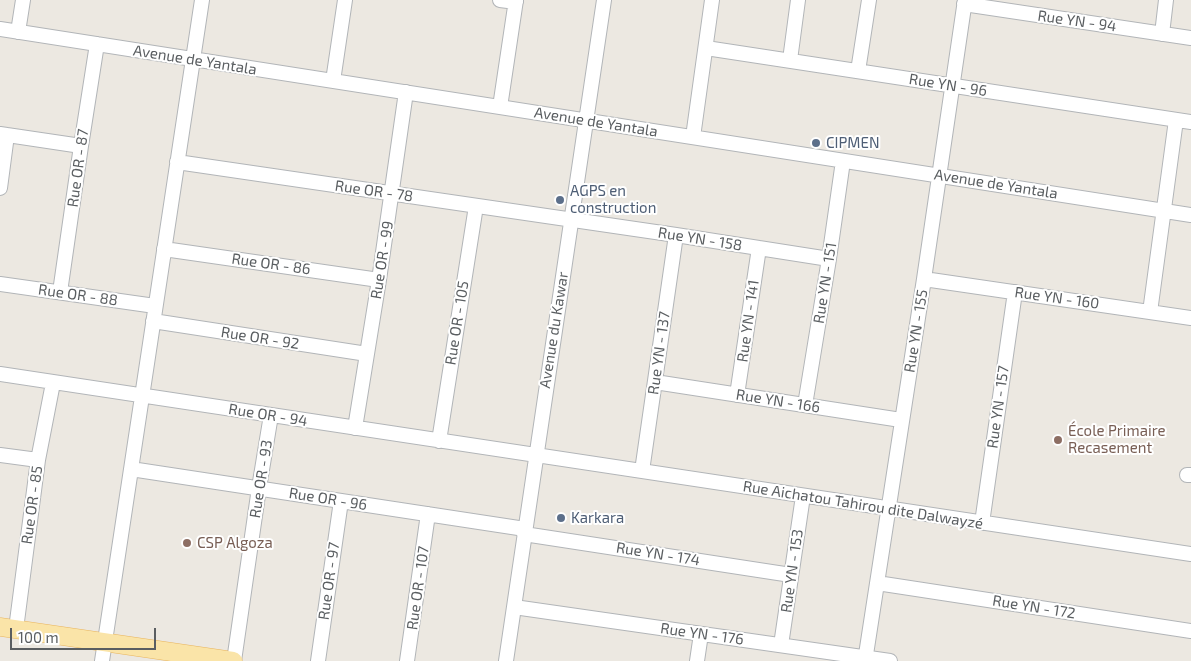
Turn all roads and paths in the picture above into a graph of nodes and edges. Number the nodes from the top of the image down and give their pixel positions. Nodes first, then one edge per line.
1 (23, 0) edge
2 (202, 0) edge
3 (346, 0) edge
4 (500, 0) edge
5 (604, 0) edge
6 (712, 0) edge
7 (798, 0) edge
8 (870, 0) edge
9 (1166, 0) edge
10 (516, 1) edge
11 (964, 2) edge
12 (0, 29) edge
13 (18, 32) junction
14 (1162, 34) junction
15 (1191, 38) edge
16 (97, 44) junction
17 (706, 48) junction
18 (193, 59) junction
19 (790, 60) junction
20 (858, 71) junction
21 (333, 81) junction
22 (952, 85) junction
23 (406, 92) junction
24 (500, 107) junction
25 (586, 120) junction
26 (1176, 120) junction
27 (1191, 122) edge
28 (4, 135) edge
29 (693, 137) junction
30 (81, 146) junction
31 (843, 161) junction
32 (177, 162) junction
33 (939, 175) junction
34 (0, 188) edge
35 (392, 194) junction
36 (476, 206) junction
37 (1164, 210) junction
38 (1191, 215) edge
39 (571, 220) junction
40 (676, 235) junction
41 (164, 248) junction
42 (759, 248) junction
43 (829, 259) junction
44 (924, 279) junction
45 (379, 280) junction
46 (0, 284) edge
47 (60, 292) junction
48 (1015, 292) junction
49 (156, 306) junction
50 (1150, 312) junction
51 (1191, 318) edge
52 (153, 321) junction
53 (367, 354) junction
54 (0, 374) edge
55 (53, 382) junction
56 (655, 382) junction
57 (737, 395) junction
58 (142, 396) junction
59 (805, 405) junction
60 (271, 415) junction
61 (901, 420) junction
62 (355, 428) junction
63 (439, 441) junction
64 (0, 454) edge
65 (536, 455) junction
66 (38, 460) junction
67 (131, 469) junction
68 (642, 471) junction
69 (259, 488) junction
70 (803, 496) junction
71 (340, 501) junction
72 (888, 508) junction
73 (428, 514) junction
74 (982, 522) junction
75 (524, 531) junction
76 (1191, 554) edge
77 (791, 574) junction
78 (877, 583) junction
79 (514, 607) junction
80 (8, 628) edge
81 (1191, 632) edge
82 (701, 634) junction
83 (104, 643) junction
84 (781, 646) junction
85 (865, 659) edge
86 (102, 661) edge
87 (234, 661) edge
88 (318, 661) edge
89 (407, 661) edge
90 (506, 661) edge
91 (697, 661) edge
92 (890, 661) edge

1 - 13 street
2 - 18 street
3 - 21 street
4 - 10 street
5 - 25 street, Avenue du Kawar
6 - 17 street
7 - 19 street
8 - 20 street
9 - 14 street
10 - 24 street
11 - 14 street, Rue YN - 94
11 - 22 street, Rue YN - 155
12 - 13 street, Avenue de Yantala
13 - 16 street, Avenue de Yantala
14 - 15 street, Rue YN - 94
16 - 18 street, Avenue de Yantala
16 - 30 street, Rue OR - 87
17 - 19 street, Rue YN - 96
17 - 29 street
18 - 21 street, Avenue de Yantala
18 - 32 street
19 - 20 street, Rue YN - 96
20 - 22 street, Rue YN - 96
21 - 23 street, Avenue de Yantala
22 - 26 street, Rue YN - 96
22 - 33 street, Rue YN - 155
23 - 24 street, Avenue de Yantala
23 - 35 street, Rue OR - 99
24 - 25 street, Avenue de Yantala
25 - 29 street, Avenue de Yantala
25 - 39 street, Avenue du Kawar
26 - 27 street, Rue YN - 96
26 - 37 street
28 - 30 street
28 - 34 street
29 - 31 street, Avenue de Yantala
30 - 47 street, Rue OR - 87
31 - 33 street, Avenue de Yantala
31 - 43 street, Rue YN - 151
32 - 35 street, Rue OR - 78
32 - 41 street
33 - 37 street, Avenue de Yantala
33 - 44 street, Rue YN - 155
35 - 36 street, Rue OR - 78
35 - 45 street, Rue OR - 99
36 - 39 street, Rue OR - 78
36 - 63 street, Rue OR - 105
37 - 38 street, Avenue de Yantala
37 - 50 street
39 - 40 street, Rue YN - 158
39 - 65 street, Avenue du Kawar
40 - 42 street, Rue YN - 158
40 - 56 street, Rue YN - 137
41 - 45 street, Rue OR - 86
41 - 49 street
42 - 43 street, Rue YN - 158
42 - 57 street, Rue YN - 141
43 - 59 street, Rue YN - 151
44 - 48 street, Rue YN - 160
44 - 61 street, Rue YN - 155
45 - 53 street, Rue OR - 99
46 - 47 street, Rue OR - 88
47 - 49 street, Rue OR - 88
48 - 50 street, Rue YN - 160
48 - 74 street, Rue YN - 157
49 - 52 street
50 - 51 street, Rue YN - 160
52 - 53 street, Rue OR - 92
52 - 58 street
53 - 62 street, Rue OR - 99
54 - 55 street, Rue OR - 94
55 - 58 street, Rue OR - 94
55 - 66 street, Rue OR - 85
56 - 57 street, Rue YN - 166
56 - 68 street, Rue YN - 137
57 - 59 street, Rue YN - 166
58 - 60 street, Rue OR - 94
58 - 67 street
59 - 61 street, Rue YN - 166
60 - 62 street, Rue OR - 94
60 - 69 street, Rue OR - 93
61 - 72 street, Rue YN - 155
62 - 63 street, Rue OR - 94
63 - 65 street, Rue OR - 94
64 - 66 street
65 - 68 street, Rue Aichatou Tahirou dite Dalwayzé
65 - 75 street, Avenue du Kawar
66 - 80 street, Rue OR - 85
67 - 69 street, Rue OR - 96
67 - 83 street
68 - 70 street, Rue Aichatou Tahirou dite Dalwayzé
69 - 71 street, Rue OR - 96
69 - 87 street, Rue OR - 93
70 - 72 street, Rue Aichatou Tahirou dite Dalwayzé
70 - 77 street, Rue YN - 153
71 - 73 street, Rue OR - 96
71 - 88 street, Rue OR - 97
72 - 74 street, Rue Aichatou Tahirou dite Dalwayzé
72 - 78 street, Rue YN - 155
73 - 75 street, Rue OR - 96
73 - 89 street, Rue OR - 107
74 - 76 street, Rue Aichatou Tahirou dite Dalwayzé
75 - 77 street, Rue YN - 174
75 - 79 street, Avenue du Kawar
77 - 84 street, Rue YN - 153
78 - 81 street, Rue YN - 172
78 - 85 street, Rue YN - 155
79 - 82 street, Rue YN - 176
79 - 90 street, Avenue du Kawar
80 - 83 main road
82 - 84 street, Rue YN - 176
82 - 91 street
83 - 86 street
83 - 87 main road
84 - 85 street, Rue YN - 176
85 - 92 street, Rue YN - 176

